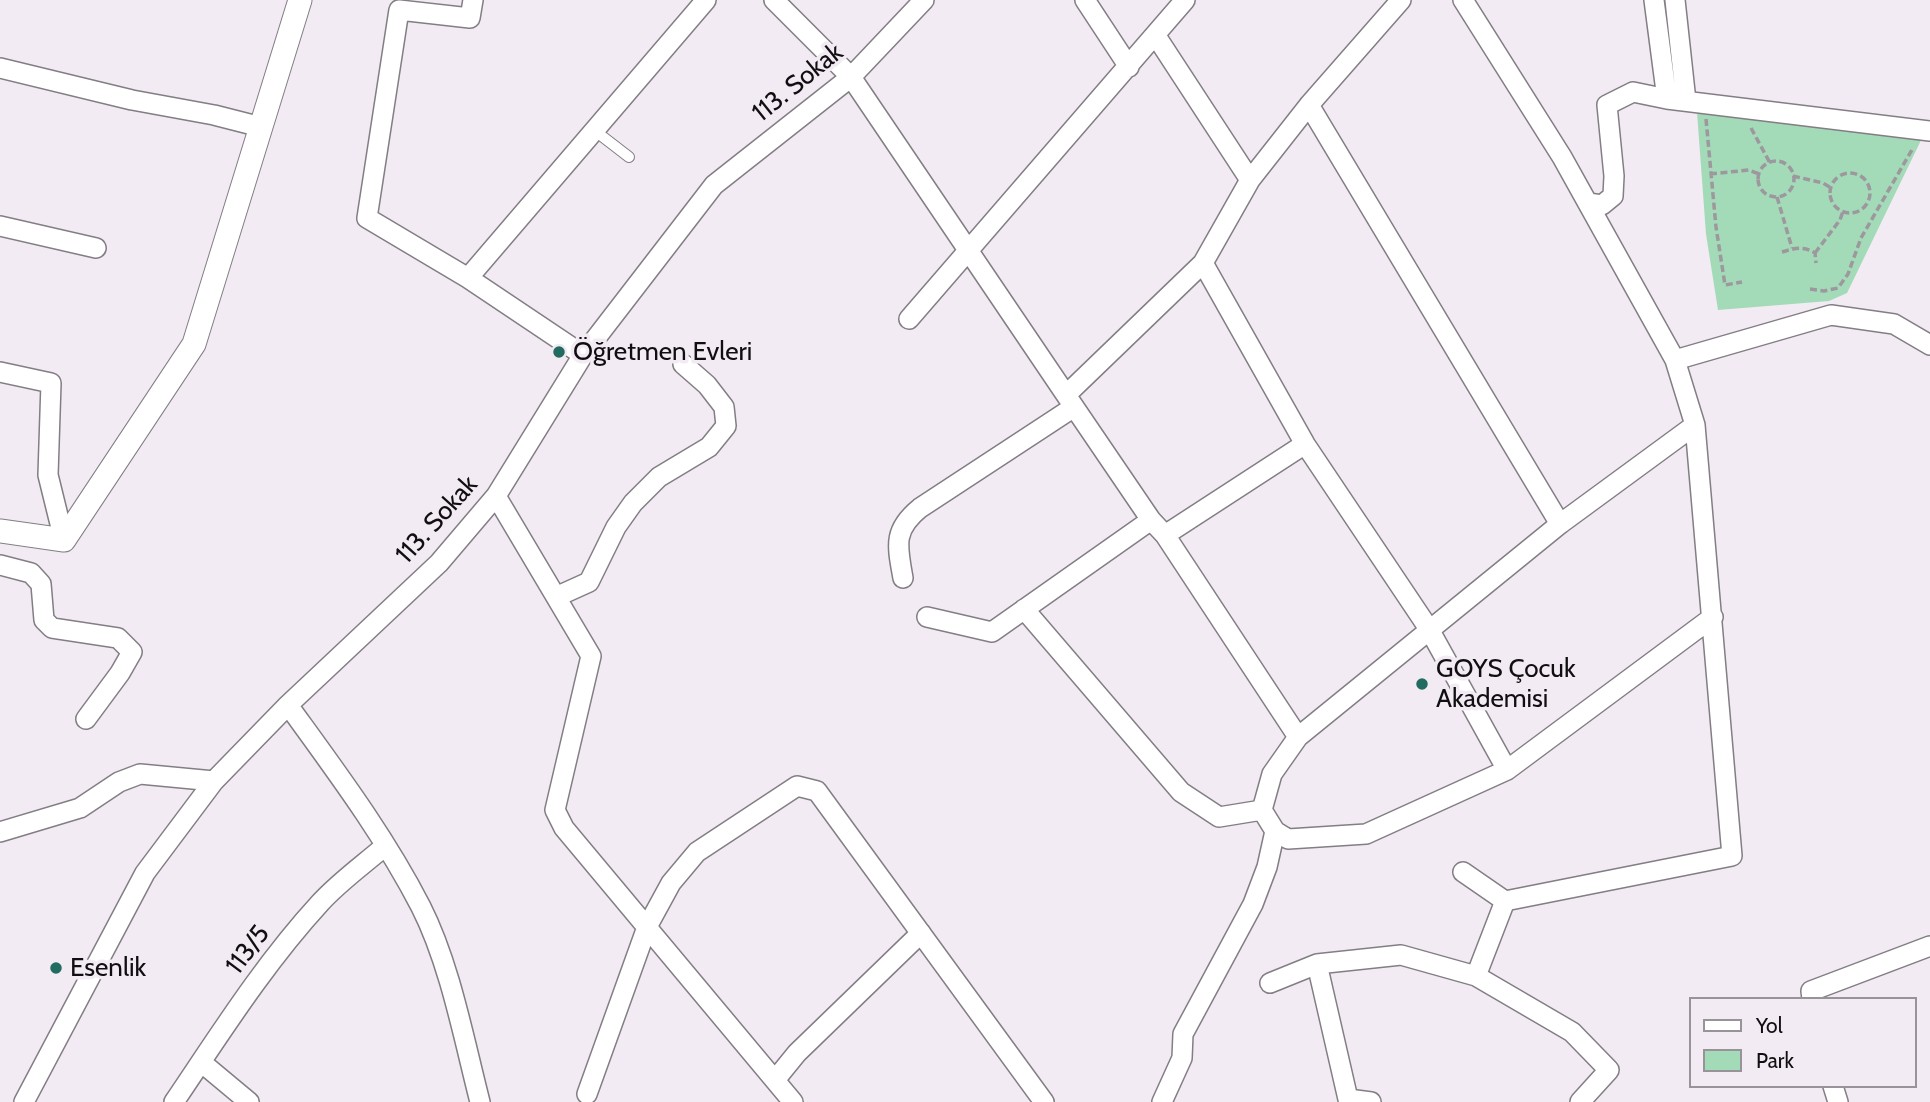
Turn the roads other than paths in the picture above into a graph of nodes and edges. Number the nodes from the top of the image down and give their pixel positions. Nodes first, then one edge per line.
1 (300, 0) edge
2 (472, 0) edge
3 (705, 0) edge
4 (774, 0) edge
5 (924, 0) edge
6 (1084, 0) edge
7 (1185, 0) edge
8 (1401, 0) edge
9 (1463, 0) edge
10 (1654, 0) edge
11 (1675, 0) edge
12 (1156, 36) junction
13 (1129, 67) junction
14 (0, 68) edge
15 (851, 78) junction
16 (1686, 101) junction
17 (1309, 105) junction
18 (261, 127) junction
19 (594, 130) junction
20 (1925, 130) edge
21 (629, 158) dead end
22 (1250, 180) junction
23 (1588, 203) junction
24 (0, 226) edge
25 (96, 248) dead end
26 (970, 251) junction
27 (1203, 263) junction
28 (468, 278) junction
29 (909, 319) dead end
30 (1930, 345) edge
31 (583, 355) junction
32 (1675, 360) junction
33 (683, 364) dead end
34 (0, 372) edge
35 (1070, 401) junction
36 (1695, 425) junction
37 (1305, 444) junction
38 (496, 496) junction
39 (1151, 520) junction
40 (1560, 523) junction
41 (0, 531) edge
42 (1165, 536) junction
43 (64, 540) junction
44 (0, 565) edge
45 (903, 578) dead end
46 (558, 596) junction
47 (1024, 609) junction
48 (927, 617) dead end
49 (1713, 617) junction
50 (1429, 629) junction
51 (288, 705) junction
52 (86, 719) dead end
53 (1298, 737) junction
54 (1507, 770) junction
55 (214, 781) junction
56 (1262, 810) junction
57 (1275, 831) junction
58 (0, 832) edge
59 (385, 846) junction
60 (1463, 872) dead end
61 (1506, 901) junction
62 (647, 927) junction
63 (921, 933) junction
64 (1930, 946) edge
65 (1317, 964) junction
66 (1476, 976) junction
67 (1270, 983) dead end
68 (1812, 997) edge
69 (201, 1062) junction
70 (775, 1080) junction
71 (587, 1094) dead end
72 (1347, 1100) edge
73 (24, 1102) edge
74 (174, 1102) edge
75 (248, 1102) edge
76 (480, 1102) edge
77 (793, 1102) edge
78 (1044, 1102) edge
79 (1162, 1102) edge
80 (1371, 1102) edge
81 (1580, 1102) edge

1 - 18 street
2 - 28 street
3 - 19 street
4 - 15 street
5 - 15 street, 113. Sokak
6 - 13 street
7 - 12 street
8 - 17 street
9 - 23 street
10 - 16 street
11 - 16 street
12 - 13 street
12 - 22 street
13 - 26 street
14 - 18 street
15 - 26 street
15 - 31 street, 113. Sokak
16 - 20 street
16 - 23 street
17 - 22 street
17 - 40 street
18 - 43 street
19 - 21 lane
19 - 28 street
22 - 27 street
23 - 32 street
24 - 25 street
26 - 29 street
26 - 35 street
27 - 35 street
27 - 37 street
28 - 31 street
30 - 32 street
31 - 38 street, 113. Sokak
32 - 36 street
33 - 46 street
34 - 43 street
35 - 39 street
35 - 45 street
36 - 40 street
36 - 49 street
37 - 42 street
37 - 50 street
38 - 46 street
38 - 51 street, 113. Sokak
39 - 42 street
39 - 47 street
40 - 50 street
41 - 43 street
42 - 53 street
44 - 52 street
46 - 62 street
47 - 48 street
47 - 56 street
49 - 54 street
49 - 61 street
50 - 53 street
50 - 54 street
51 - 55 street, 113. Sokak
51 - 59 street
53 - 56 street
54 - 57 street
55 - 58 street
55 - 73 street, 113. Sokak
56 - 57 street
57 - 79 street
59 - 69 street, 113/5
59 - 76 street
60 - 61 street
61 - 66 street
62 - 63 street
62 - 70 street
62 - 71 street
63 - 70 street
63 - 78 street
64 - 68 street
65 - 66 street
65 - 67 street
65 - 72 street
66 - 81 street
69 - 74 street, 113/5
69 - 75 street
70 - 77 street
72 - 80 street

